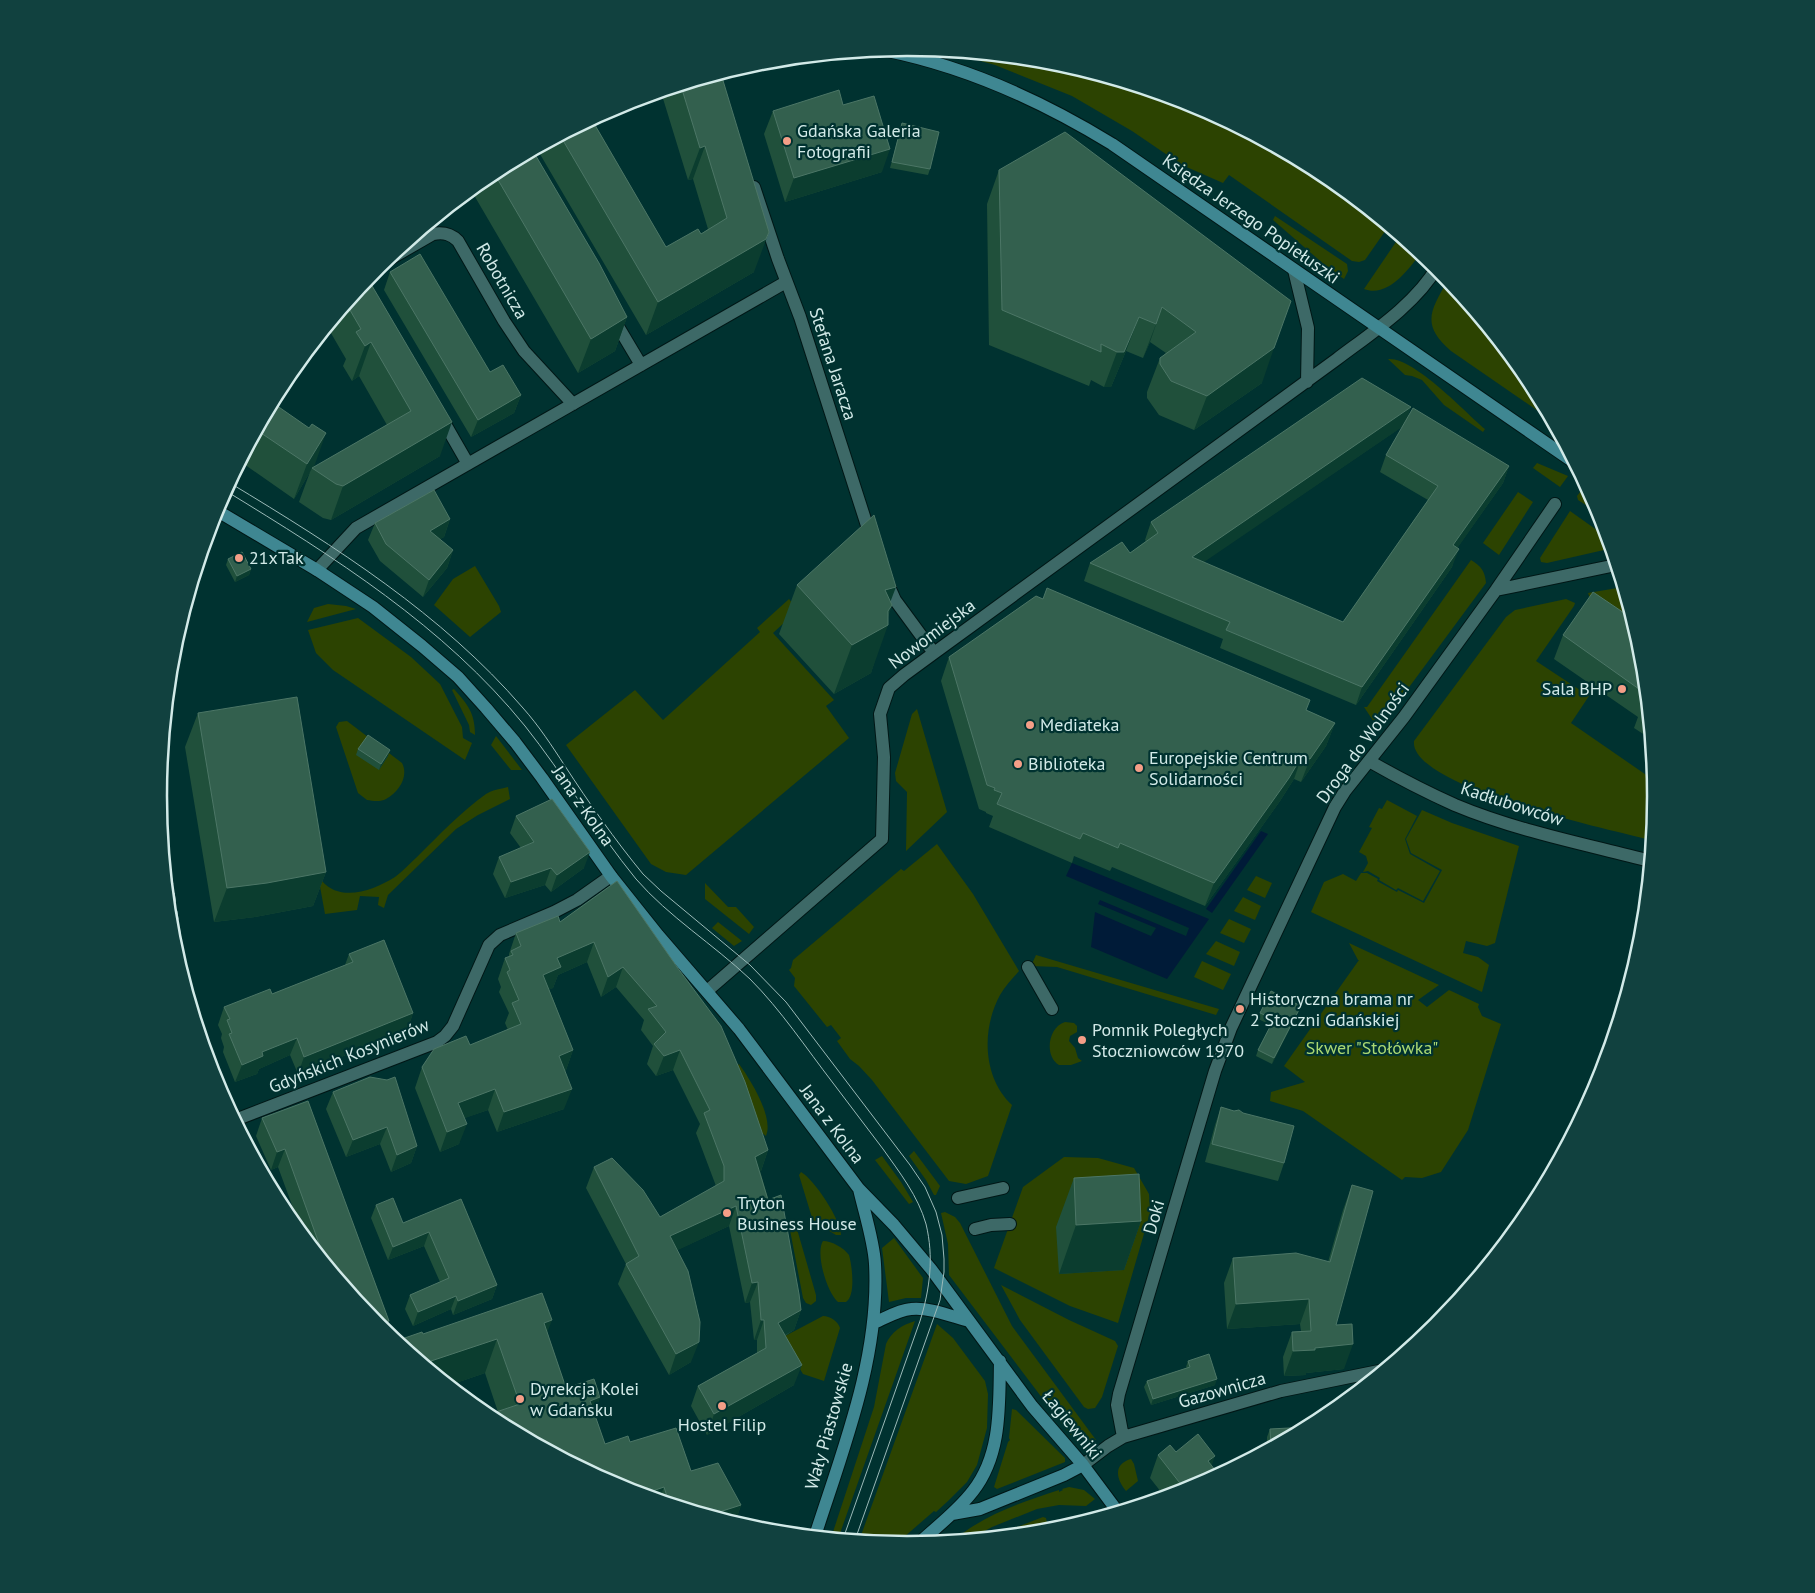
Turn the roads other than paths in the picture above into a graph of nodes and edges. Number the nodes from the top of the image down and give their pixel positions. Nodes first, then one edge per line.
1 (912, 56) edge
2 (751, 176) edge
3 (413, 245) edge
4 (1294, 270) junction
5 (1432, 274) edge
6 (786, 282) junction
7 (608, 309) edge
8 (1378, 327) junction
9 (641, 365) junction
10 (1307, 382) junction
11 (573, 404) junction
12 (437, 410) edge
13 (1565, 457) edge
14 (468, 464) junction
15 (1554, 504) dead end
16 (223, 514) edge
17 (874, 547) edge
18 (1610, 566) edge
19 (317, 570) junction
20 (882, 571) edge
21 (1496, 590) junction
22 (934, 653) junction
23 (1369, 761) junction
24 (1644, 860) edge
25 (611, 876) junction
26 (1028, 967) dead end
27 (707, 990) junction
28 (1052, 1009) dead end
29 (1240, 1009) joint
30 (241, 1118) edge
31 (1003, 1188) dead end
32 (859, 1190) junction
33 (958, 1198) dead end
34 (1010, 1224) dead end
35 (975, 1229) dead end
36 (969, 1321) junction
37 (874, 1323) junction
38 (1000, 1361) junction
39 (1373, 1372) edge
40 (1123, 1437) junction
41 (1083, 1465) junction
42 (1114, 1507) edge
43 (952, 1514) junction
44 (817, 1531) edge
45 (926, 1536) edge

1 - 4 main road, Księdza Jerzego Popiełuszki
2 - 6 street, Stefana Jaracza
3 - 11 street, Robotnicza
4 - 8 main road, Księdza Jerzego Popiełuszki
4 - 10 street
5 - 8 street, Nowomiejska
6 - 9 street
6 - 17 street, Stefana Jaracza
7 - 9 street
8 - 10 street, Nowomiejska
8 - 13 main road, Księdza Jerzego Popiełuszki
9 - 11 street
10 - 22 street, Nowomiejska
11 - 14 street
12 - 14 street
14 - 19 street
15 - 21 street, Droga do Wolności
16 - 19 main road, Jana z Kolna
18 - 21 street
19 - 25 main road, Jana z Kolna
20 - 22 street
21 - 23 street, Droga do Wolności
22 - 27 street, Nowomiejska
23 - 24 street, Kadłubowców
23 - 29 street, Droga do Wolności
25 - 27 main road, Jana z Kolna
25 - 30 street, Gdyńskich Kosynierów
26 - 28 street
27 - 32 main road, Jana z Kolna
29 - 40 street, Doki
31 - 33 street
32 - 36 main road, Jana z Kolna
32 - 37 main road, Jana z Kolna
34 - 35 street
36 - 37 main road
36 - 38 main road
37 - 44 main road, Wały Piastowskie
38 - 41 main road, Łagiewniki
38 - 43 main road
39 - 40 street, Gazownicza
40 - 41 street, Gazownicza
41 - 42 main road, Łagiewniki
41 - 43 main road
43 - 45 main road

